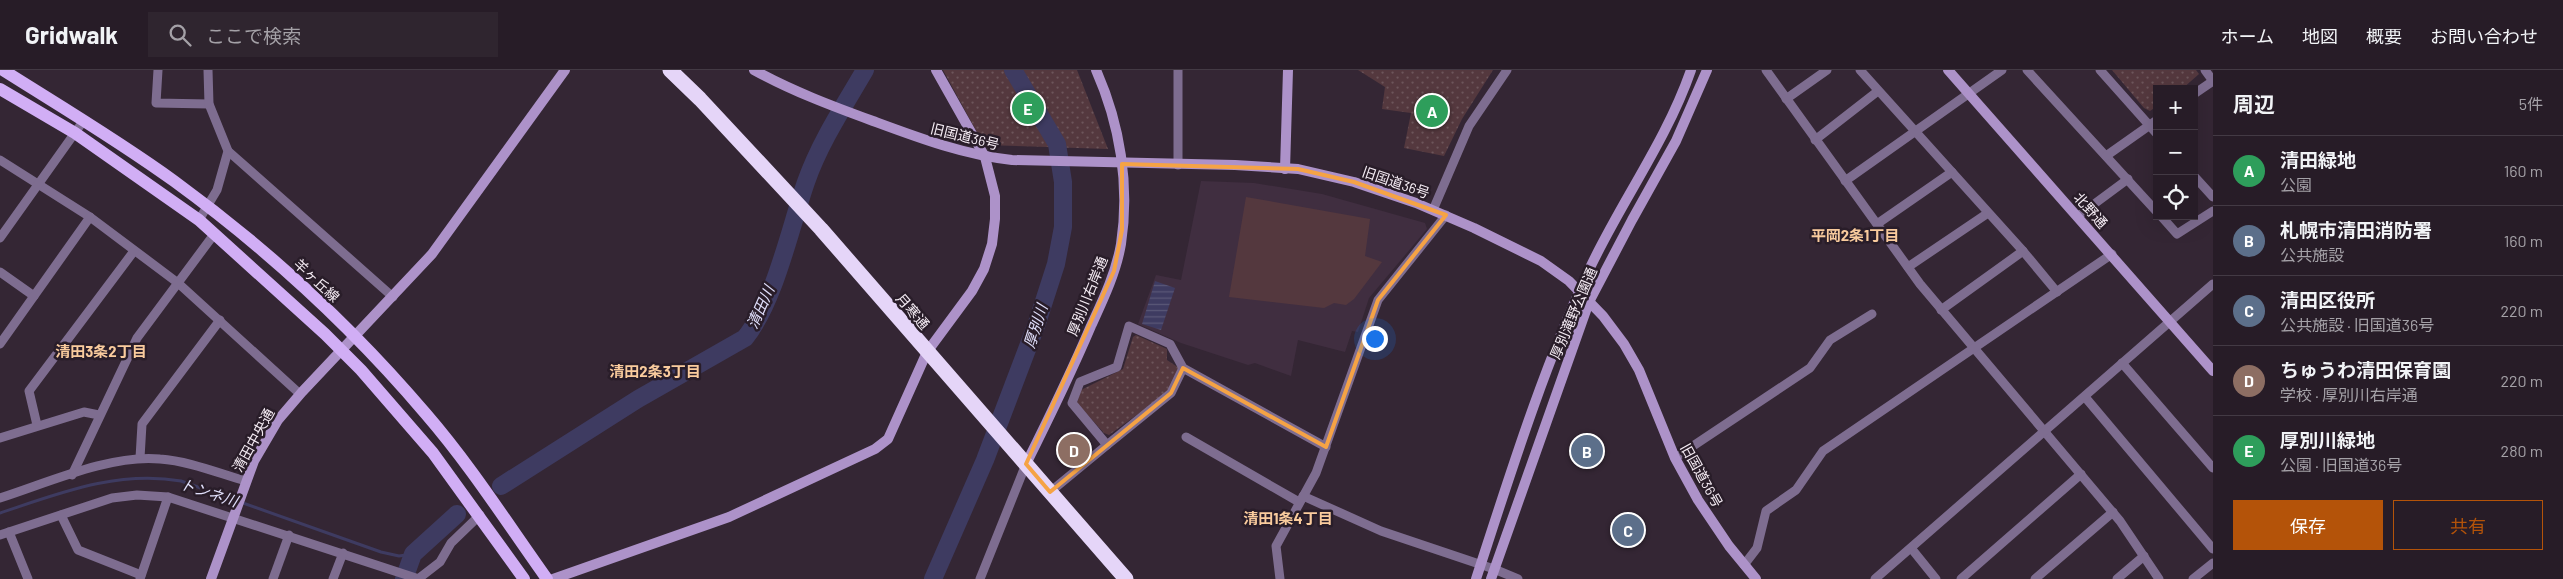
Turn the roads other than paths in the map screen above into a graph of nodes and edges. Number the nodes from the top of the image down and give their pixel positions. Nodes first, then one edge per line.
1 (3, 70) edge
2 (158, 70) edge
3 (208, 70) edge
4 (565, 70) edge
5 (670, 70) edge
6 (754, 70) edge
7 (936, 70) edge
8 (1096, 70) edge
9 (1178, 70) edge
10 (1288, 70) edge
11 (1507, 70) edge
12 (1691, 70) edge
13 (1706, 70) edge
14 (1766, 70) edge
15 (1827, 70) edge
16 (1860, 70) edge
17 (1948, 70) edge
18 (2002, 70) edge
19 (2027, 70) edge
20 (2102, 70) edge
21 (2205, 70) edge
22 (2213, 81) edge
23 (0, 89) edge
24 (1878, 91) junction
25 (2198, 91) edge
26 (1969, 94) junction
27 (1786, 99) junction
28 (208, 104) junction
29 (84, 120) junction
30 (2153, 122) edge
31 (1914, 132) junction
32 (75, 133) junction
33 (1816, 140) junction
34 (228, 152) junction
35 (2106, 156) junction
36 (985, 157) junction
37 (0, 160) edge
38 (1122, 164) junction
39 (1178, 165) junction
40 (1285, 168) junction
41 (1952, 172) junction
42 (2128, 179) junction
43 (2198, 180) edge
44 (1845, 181) junction
45 (39, 185) junction
46 (2213, 197) edge
47 (208, 207) junction
48 (2153, 207) edge
49 (1433, 210) junction
50 (2213, 210) edge
51 (1988, 212) junction
52 (1446, 216) junction
53 (2078, 216) junction
54 (90, 218) junction
55 (199, 220) junction
56 (2165, 220) edge
57 (2198, 220) edge
58 (2198, 220) edge
59 (1876, 224) junction
60 (215, 233) junction
61 (0, 238) edge
62 (134, 251) junction
63 (2023, 251) junction
64 (2112, 254) junction
65 (1908, 267) junction
66 (0, 272) edge
67 (178, 283) junction
68 (2213, 284) edge
69 (1580, 291) junction
70 (2057, 292) junction
71 (34, 296) junction
72 (393, 297) junction
73 (1589, 302) junction
74 (1941, 310) junction
75 (1872, 314) dead end
76 (220, 320) junction
77 (2170, 321) junction
78 (355, 336) junction
79 (0, 344) edge
80 (1974, 348) junction
81 (341, 351) junction
82 (927, 352) junction
83 (2122, 363) junction
84 (1184, 368) junction
85 (2213, 371) edge
86 (300, 394) junction
87 (2085, 397) junction
88 (99, 415) junction
89 (37, 425) junction
90 (2045, 433) junction
91 (1186, 437) dead end
92 (0, 438) edge
93 (1107, 445) junction
94 (1326, 447) junction
95 (140, 458) junction
96 (1021, 458) junction
97 (1675, 458) junction
98 (2213, 468) edge
99 (2081, 474) junction
100 (72, 475) junction
101 (246, 480) junction
102 (1050, 492) junction
103 (168, 497) junction
104 (0, 498) edge
105 (1301, 499) junction
106 (2113, 512) junction
107 (234, 513) junction
108 (61, 515) junction
109 (480, 515) junction
110 (5, 533) edge
111 (289, 535) junction
112 (1911, 548) junction
113 (2213, 549) edge
114 (343, 552) junction
115 (2144, 556) junction
116 (2213, 563) edge
117 (1481, 564) junction
118 (1744, 564) junction
119 (1494, 569) junction
120 (393, 574) edge
121 (140, 577) edge
122 (416, 578) edge
123 (28, 579) edge
124 (211, 579) edge
125 (274, 579) edge
126 (334, 579) edge
127 (524, 579) edge
128 (547, 579) edge
129 (554, 579) edge
130 (980, 579) edge
131 (1126, 579) edge
132 (1280, 579) edge
133 (1476, 579) edge
134 (1491, 579) edge
135 (1518, 579) edge
136 (1756, 579) edge
137 (1875, 579) edge
138 (1936, 579) edge
139 (1961, 579) edge
140 (2036, 579) edge
141 (2117, 579) edge
142 (2159, 579) edge
143 (2193, 579) edge

1 - 29 main road, 羊ヶ丘線
2 - 28 street
3 - 28 street
4 - 72 street, 清田中央通
5 - 82 highway, 月寒通
6 - 36 street, 旧国道36号
7 - 36 street
8 - 38 street, 厚別川右岸通
9 - 39 street
10 - 40 street
11 - 49 street
12 - 69 street, 厚別滝野公園通
13 - 73 street, 厚別滝野公園通
14 - 27 street
15 - 27 street
16 - 24 street
17 - 26 street, 北野通
18 - 26 street
19 - 35 street
20 - 30 street
21 - 22 street
22 - 25 street
23 - 32 main road
24 - 31 street
24 - 33 street
26 - 31 street
26 - 53 street, 北野通
27 - 33 street
28 - 34 street
29 - 32 street
29 - 47 main road, 羊ヶ丘線
30 - 35 street
31 - 41 street
31 - 44 street
32 - 45 street
32 - 55 main road
33 - 44 street
34 - 47 street
34 - 72 street
35 - 42 street
36 - 38 street, 旧国道36号
36 - 82 street
37 - 45 street
38 - 39 street, 旧国道36号
38 - 96 street, 厚別川右岸通
39 - 40 street, 旧国道36号
40 - 49 street, 旧国道36号
41 - 51 street
41 - 59 street
42 - 48 street
42 - 53 street
43 - 46 street
44 - 59 street
45 - 54 street
45 - 61 street
47 - 55 street
47 - 78 main road, 羊ヶ丘線
49 - 52 street, 旧国道36号
50 - 58 street
51 - 63 street
51 - 65 street
52 - 69 street, 旧国道36号
52 - 94 street
53 - 64 street, 北野通
54 - 62 street
54 - 71 street
55 - 60 main road
56 - 57 street
59 - 65 street
60 - 67 street
60 - 81 main road
62 - 67 street
62 - 89 street
63 - 70 street
63 - 74 street
64 - 70 street
64 - 77 street, 北野通
65 - 74 street
66 - 71 street
67 - 76 street
67 - 88 street
68 - 77 street
69 - 73 street, 旧国道36号
69 - 117 street, 厚別滝野公園通
70 - 80 street
71 - 79 street
72 - 78 street, 清田中央通
73 - 97 street, 旧国道36号
73 - 119 street, 厚別滝野公園通
74 - 80 street
75 - 97 street
76 - 86 street
76 - 95 street
77 - 83 street
77 - 85 street, 北野通
78 - 81 street, 清田中央通
78 - 128 main road, 羊ヶ丘線
80 - 90 street
80 - 118 street
81 - 86 street, 清田中央通
81 - 109 main road
82 - 96 highway, 月寒通
82 - 129 street
83 - 87 street
83 - 98 street
84 - 93 street
84 - 93 street
84 - 94 street
86 - 101 street, 清田中央通
87 - 90 street
87 - 113 street
88 - 89 street
88 - 100 street
89 - 92 street
90 - 99 street
90 - 112 street
91 - 105 street
93 - 102 street
94 - 105 street
95 - 100 street
95 - 101 street
96 - 102 highway, 月寒通
96 - 130 street
97 - 118 street, 旧国道36号
99 - 106 street
99 - 139 street
100 - 104 street
101 - 107 street, 清田中央通
102 - 131 highway, 月寒通
103 - 107 street
103 - 108 street
103 - 121 street
105 - 117 street
105 - 132 street
106 - 115 street
106 - 140 street
107 - 111 street
107 - 124 street, 清田中央通
108 - 110 street
108 - 121 street
109 - 122 street
109 - 127 main road
110 - 123 street
111 - 114 street
111 - 125 street
112 - 137 street
112 - 138 street
114 - 120 street
114 - 126 street
115 - 141 street
115 - 142 street
116 - 143 street
117 - 119 street
117 - 133 street, 厚別滝野公園通
118 - 136 street, 旧国道36号
119 - 134 street, 厚別滝野公園通
119 - 135 street
120 - 122 street

